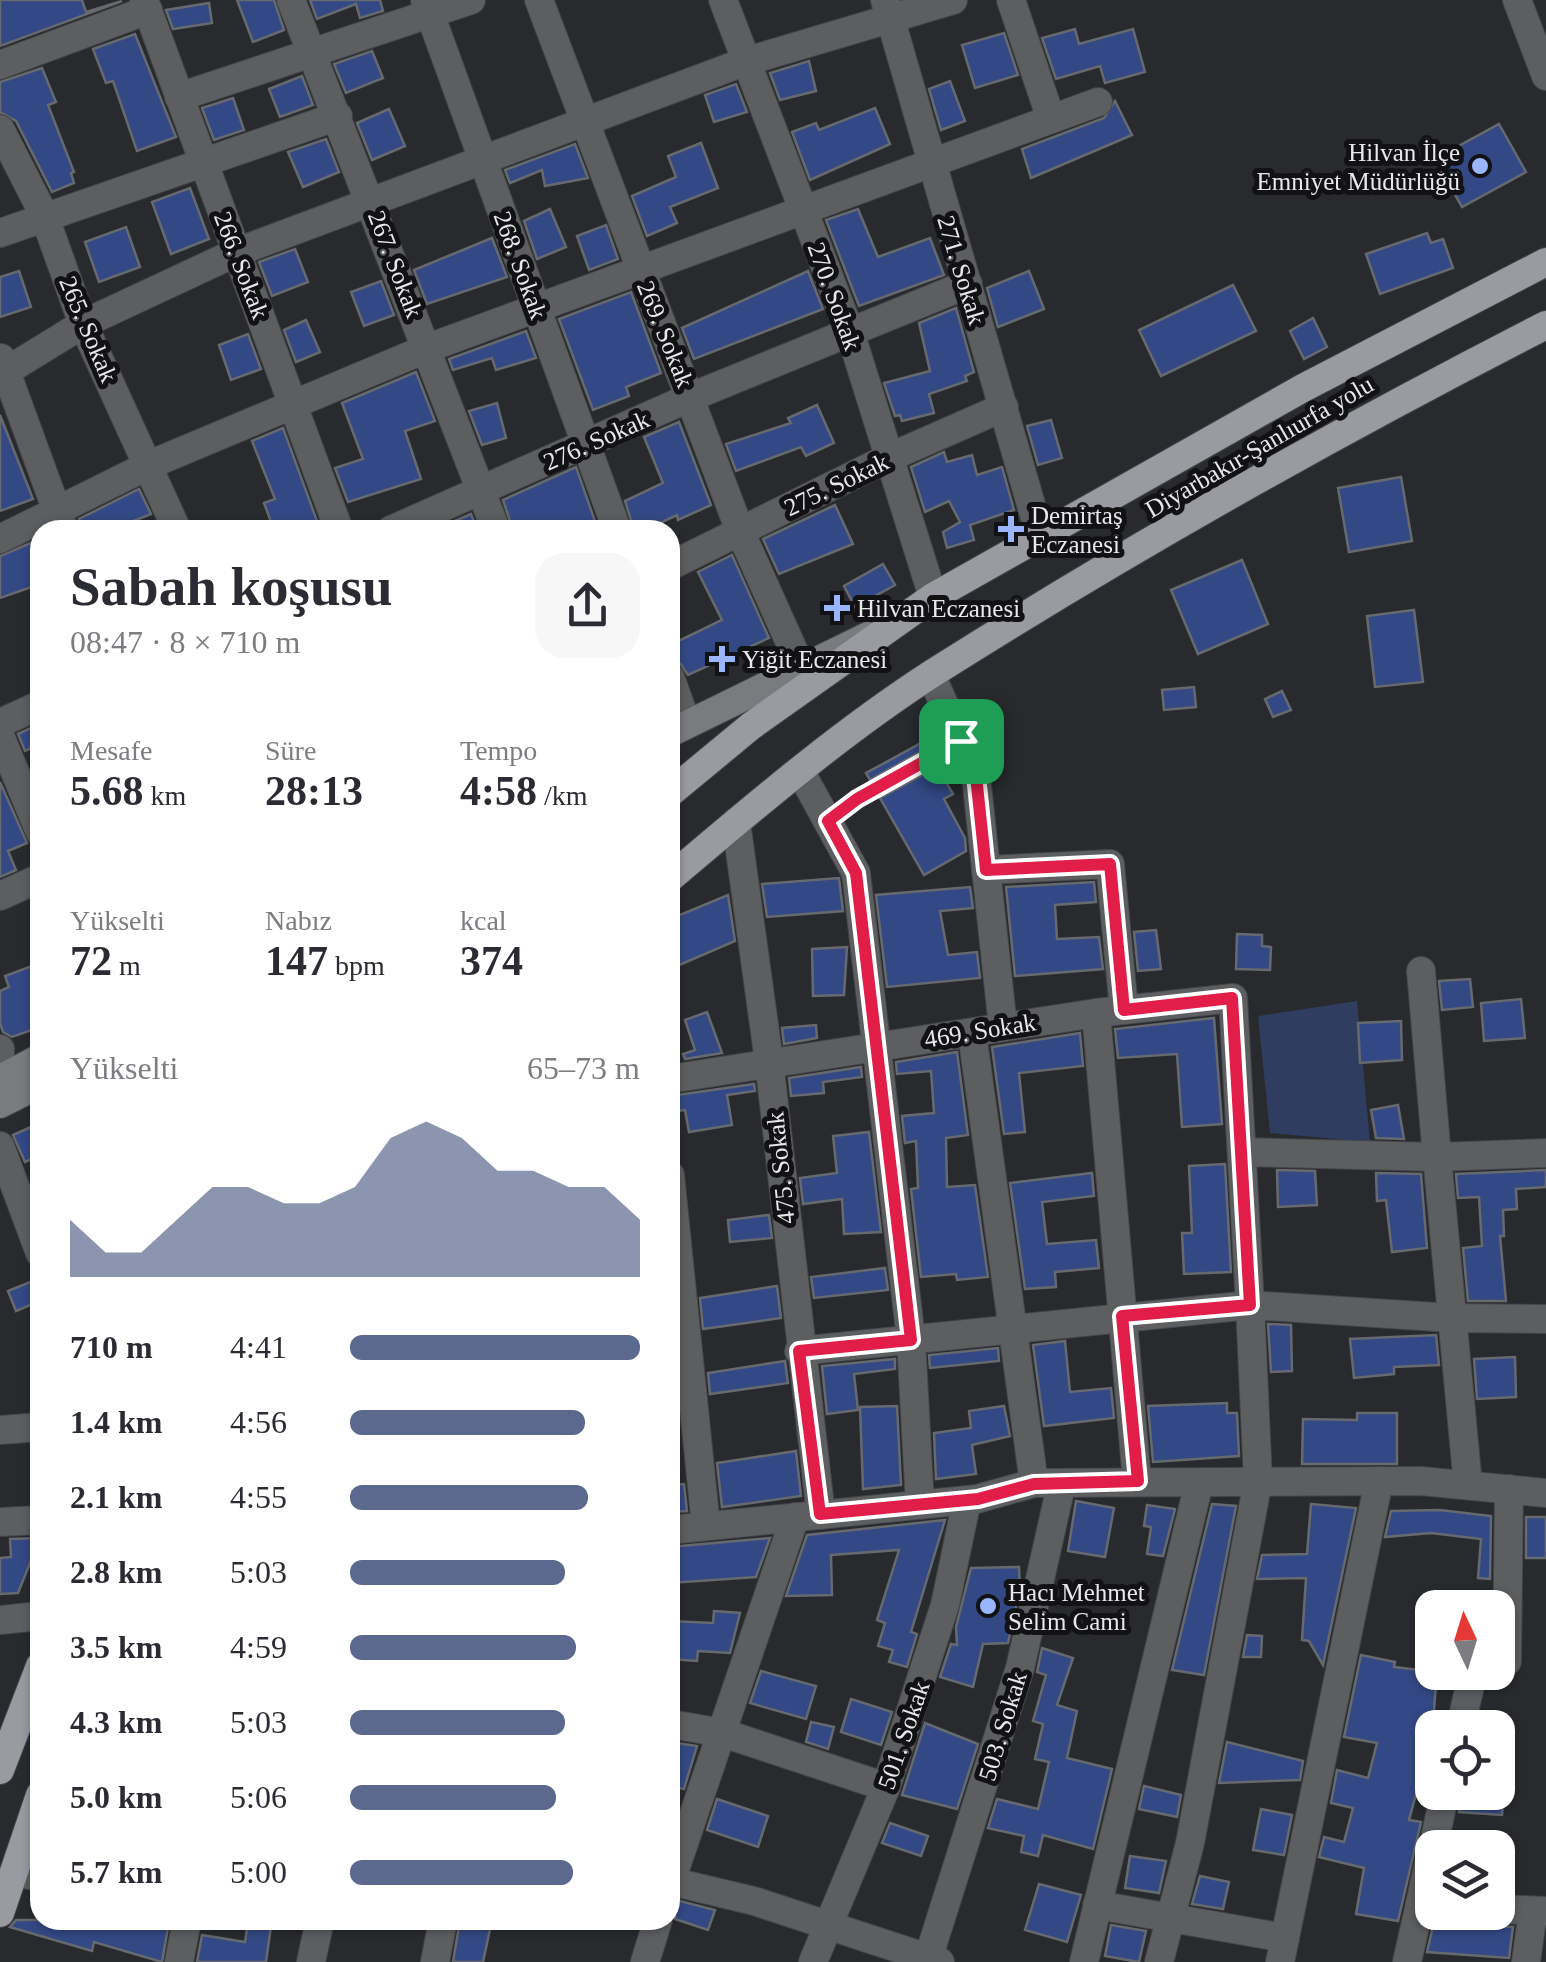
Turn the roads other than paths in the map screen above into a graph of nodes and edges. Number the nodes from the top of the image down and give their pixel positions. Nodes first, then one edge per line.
1 (292, 0) edge
2 (471, 0) edge
3 (539, 0) edge
4 (723, 0) edge
5 (953, 0) edge
6 (1011, 0) edge
7 (1517, 0) edge
8 (146, 5) edge
9 (427, 7) edge
10 (888, 11) edge
11 (314, 55) junction
12 (744, 62) junction
13 (0, 65) edge
14 (1546, 76) edge
15 (180, 97) junction
16 (1098, 102) dead end
17 (338, 116) junction
18 (1050, 119) junction
19 (583, 122) junction
20 (0, 129) edge
21 (483, 160) junction
22 (204, 164) junction
23 (929, 164) junction
24 (372, 201) junction
25 (804, 210) junction
26 (44, 215) junction
27 (0, 233) edge
28 (237, 252) junction
29 (1546, 262) edge
30 (642, 271) junction
31 (968, 284) junction
32 (537, 308) junction
33 (83, 324) junction
34 (1546, 324) edge
35 (850, 332) junction
36 (428, 348) junction
37 (2, 368) edge
38 (691, 397) junction
39 (294, 406) junction
40 (1004, 408) junction
41 (586, 444) junction
42 (888, 458) junction
43 (149, 465) junction
44 (482, 491) junction
45 (60, 519) edge
46 (173, 520) edge
47 (335, 520) edge
48 (414, 520) edge
49 (492, 520) edge
50 (613, 520) edge
51 (30, 529) edge
52 (740, 531) junction
53 (0, 539) edge
54 (1041, 539) junction
55 (680, 561) edge
56 (933, 597) junction
57 (906, 619) junction
58 (800, 665) junction
59 (931, 675) junction
60 (30, 709) edge
61 (0, 723) edge
62 (680, 727) edge
63 (0, 736) edge
64 (961, 741) junction
65 (800, 771) junction
66 (680, 785) edge
67 (30, 808) edge
68 (828, 821) junction
69 (736, 822) junction
70 (680, 870) edge
71 (986, 870) junction
72 (30, 882) edge
73 (0, 896) edge
74 (1421, 972) dead end
75 (1110, 1011) junction
76 (1003, 1026) junction
77 (972, 1032) junction
78 (878, 1045) junction
79 (769, 1061) junction
80 (30, 1063) edge
81 (680, 1077) edge
82 (0, 1078) edge
83 (30, 1089) edge
84 (0, 1104) edge
85 (0, 1146) edge
86 (1242, 1152) junction
87 (1546, 1154) edge
88 (1437, 1157) junction
89 (30, 1226) edge
90 (680, 1272) edge
91 (1250, 1305) junction
92 (1122, 1316) junction
93 (1452, 1318) junction
94 (1546, 1319) edge
95 (1010, 1329) junction
96 (911, 1340) junction
97 (799, 1351) junction
98 (30, 1428) edge
99 (0, 1430) edge
100 (1138, 1481) junction
101 (1258, 1481) junction
102 (1379, 1481) junction
103 (1199, 1483) junction
104 (1048, 1485) junction
105 (1468, 1486) junction
106 (1509, 1489) junction
107 (1546, 1493) edge
108 (968, 1500) junction
109 (920, 1504) junction
110 (808, 1516) junction
111 (30, 1520) edge
112 (0, 1522) edge
113 (706, 1526) junction
114 (680, 1529) edge
115 (1508, 1590) edge
116 (30, 1617) edge
117 (0, 1620) edge
118 (30, 1686) edge
119 (680, 1726) edge
120 (8, 1731) edge
121 (722, 1733) junction
122 (0, 1770) edge
123 (886, 1788) junction
124 (680, 1853) edge
125 (27, 1875) edge
126 (680, 1885) edge
127 (1098, 1905) junction
128 (1515, 1910) edge
129 (1540, 1911) edge
130 (0, 1913) edge
131 (1168, 1916) junction
132 (827, 1923) junction
133 (185, 1930) edge
134 (318, 1930) edge
135 (441, 1930) edge
136 (655, 1930) edge
137 (1418, 1930) edge
138 (1283, 1950) edge
139 (178, 1962) edge
140 (311, 1962) edge
141 (435, 1962) edge
142 (645, 1962) edge
143 (814, 1962) edge
144 (927, 1962) edge
145 (940, 1962) edge
146 (1084, 1962) edge
147 (1159, 1962) edge
148 (1407, 1962) edge
149 (1526, 1962) edge

1 - 11 street, 267. Sokak
2 - 9 street
3 - 19 street, 269. Sokak
4 - 12 street, 270. Sokak
5 - 10 street
6 - 18 street
7 - 14 street
8 - 13 street
8 - 15 street, 266. Sokak
9 - 11 street
9 - 21 street, 268. Sokak
10 - 12 street
10 - 23 street, 271. Sokak
11 - 15 street
11 - 17 street, 267. Sokak
12 - 19 street
12 - 25 street, 270. Sokak
15 - 22 street, 266. Sokak
16 - 18 street
17 - 22 street
17 - 24 street, 267. Sokak
18 - 23 street
19 - 21 street
19 - 30 street, 269. Sokak
20 - 26 street, 265. Sokak
21 - 24 street
21 - 32 street, 268. Sokak
22 - 26 street
22 - 28 street, 266. Sokak
23 - 25 street
23 - 31 street, 271. Sokak
24 - 28 street
24 - 36 street, 267. Sokak
25 - 30 street
25 - 35 street, 270. Sokak
26 - 27 street
26 - 33 street, 265. Sokak
28 - 33 street
28 - 39 street, 266. Sokak
29 - 54 highway, Diyarbakır-Şanlıurfa yolu
30 - 32 street
30 - 38 street, 269. Sokak
31 - 35 street, 276. Sokak
31 - 40 street, 271. Sokak
32 - 36 street
32 - 41 street, 268. Sokak
33 - 37 street
33 - 43 street, 265. Sokak
34 - 59 highway, Diyarbakır-Şanlıurfa yolu
35 - 38 street, 276. Sokak
35 - 42 street, 270. Sokak
36 - 39 street
36 - 44 street, 267. Sokak
37 - 45 street
38 - 41 street, 276. Sokak
38 - 52 street, 269. Sokak
39 - 43 street
39 - 47 street, 266. Sokak
40 - 42 street, 275. Sokak
40 - 54 street, 271. Sokak
41 - 44 street, 276. Sokak
41 - 50 street, 268. Sokak
42 - 52 street, 275. Sokak
42 - 56 street, 270. Sokak
43 - 45 street
43 - 46 street, 265. Sokak
44 - 48 street, 276. Sokak
44 - 49 street, 267. Sokak
51 - 53 street
52 - 55 street, 275. Sokak
52 - 58 street, 269. Sokak
54 - 56 highway, Diyarbakır-Şanlıurfa yolu
56 - 57 highway, Diyarbakır-Şanlıurfa yolu
57 - 58 main road
57 - 66 highway, Diyarbakır-Şanlıurfa yolu
58 - 62 main road
59 - 64 street
59 - 65 highway, Diyarbakır-Şanlıurfa yolu
60 - 61 street
63 - 67 street
64 - 68 lane
64 - 71 street
65 - 68 street
65 - 69 highway, Diyarbakır-Şanlıurfa yolu
68 - 78 street
69 - 70 highway, Diyarbakır-Şanlıurfa yolu
69 - 79 street, 475. Sokak
71 - 75 street
71 - 76 street
72 - 73 street
74 - 88 street
75 - 76 street, 469. Sokak
75 - 86 street, 469. Sokak
75 - 92 street
76 - 77 street, 469. Sokak
77 - 78 street, 469. Sokak
77 - 95 street
78 - 79 street, 469. Sokak
78 - 96 street
79 - 81 street, 469. Sokak
79 - 97 street, 475. Sokak
80 - 82 main road
83 - 84 main road
85 - 89 street
86 - 88 street
86 - 91 street
87 - 88 street
88 - 93 street
90 - 113 street
91 - 92 street
91 - 93 street
91 - 101 street
92 - 95 street
92 - 100 street
93 - 94 street
93 - 105 street
95 - 96 street
95 - 104 street
96 - 97 street
96 - 109 street
97 - 110 street, 475. Sokak
98 - 99 street
100 - 103 street
100 - 104 street
101 - 102 street
101 - 103 street
101 - 131 street
102 - 105 street
102 - 138 street
103 - 127 street
104 - 108 street
104 - 144 street, 503. Sokak
105 - 106 street
106 - 107 street
106 - 115 street
108 - 109 street
108 - 123 street, 501. Sokak
109 - 110 street
110 - 113 street
110 - 121 street
111 - 112 street
113 - 114 street
116 - 117 street
118 - 120 highway
119 - 121 street
120 - 122 highway
121 - 123 street
121 - 124 street
123 - 132 street, 501. Sokak
125 - 130 highway
126 - 132 street
127 - 131 street
127 - 146 street
128 - 129 street
129 - 149 street
131 - 138 street
131 - 147 street
132 - 143 street, 501. Sokak
132 - 144 street
133 - 139 street
134 - 140 street
135 - 141 street
136 - 142 street
137 - 148 street
144 - 145 street

